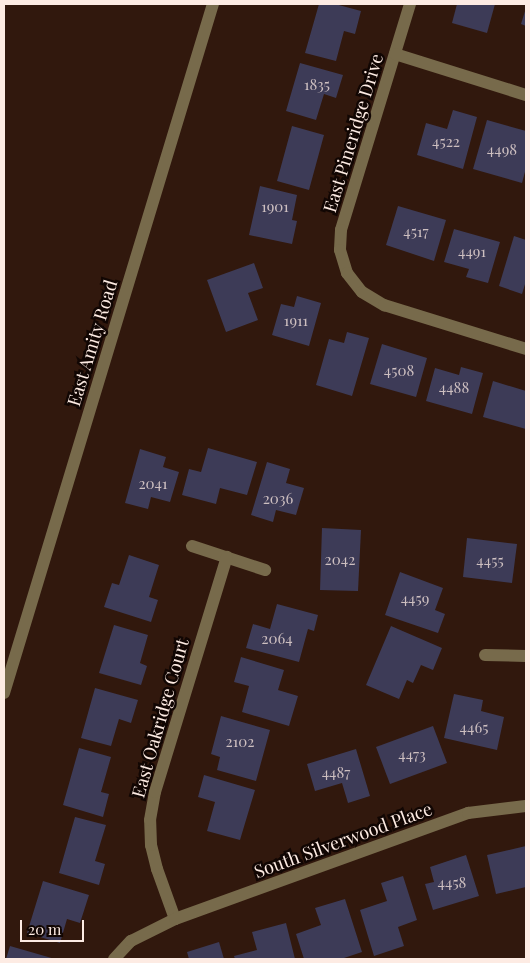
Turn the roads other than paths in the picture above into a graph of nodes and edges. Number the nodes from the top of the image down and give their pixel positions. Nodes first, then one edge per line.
1 (213, 4) edge
2 (410, 4) edge
3 (395, 54) junction
4 (526, 95) edge
5 (526, 349) edge
6 (192, 546) dead end
7 (226, 557) junction
8 (265, 570) dead end
9 (485, 655) dead end
10 (526, 656) edge
11 (4, 693) edge
12 (526, 806) edge
13 (175, 919) junction
14 (114, 959) edge

1 - 11 street, East Amity Road
2 - 3 street, East Pineridge Drive
3 - 4 street
3 - 5 street, East Pineridge Drive
6 - 7 street
7 - 8 street
7 - 13 street, East Oakridge Court
9 - 10 street
12 - 13 street, South Silverwood Place
13 - 14 street, South Silverwood Place

